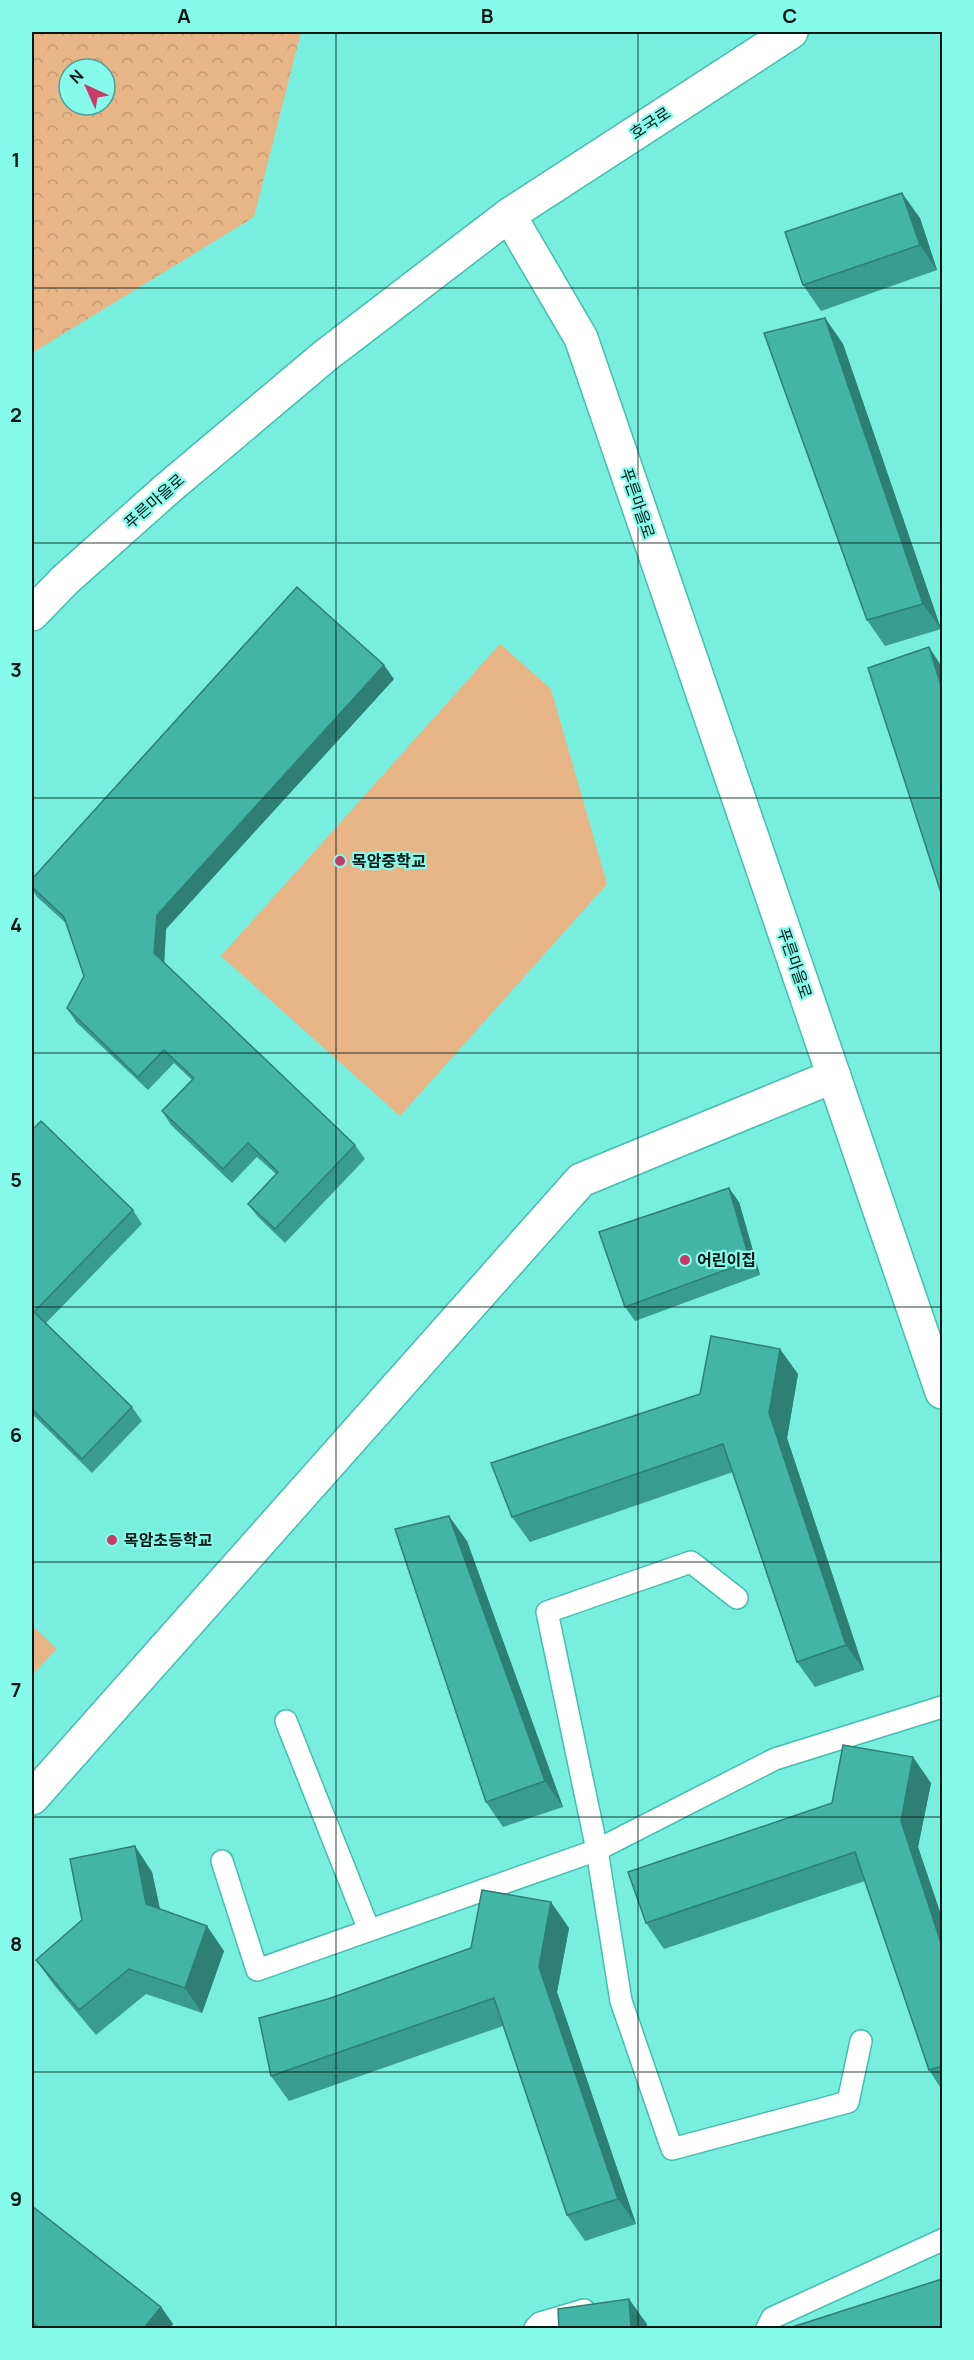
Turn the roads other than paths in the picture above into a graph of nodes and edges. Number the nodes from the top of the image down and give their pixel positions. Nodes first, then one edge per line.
1 (791, 32) edge
2 (509, 215) junction
3 (32, 614) edge
4 (834, 1076) junction
5 (942, 1392) edge
6 (737, 1598) dead end
7 (942, 1707) edge
8 (286, 1721) dead end
9 (32, 1798) edge
10 (597, 1850) junction
11 (222, 1861) dead end
12 (369, 1930) junction
13 (861, 2041) dead end
14 (942, 2240) edge
15 (596, 2307) edge
16 (535, 2328) edge
17 (767, 2328) edge

1 - 2 street, 호국로
2 - 3 street, 푸른마을로
2 - 4 street, 푸른마을로
4 - 5 street, 푸른마을로
4 - 9 street
6 - 10 lane
7 - 10 lane
8 - 12 lane
10 - 12 lane
10 - 13 lane
11 - 12 lane
14 - 17 lane
15 - 16 lane

